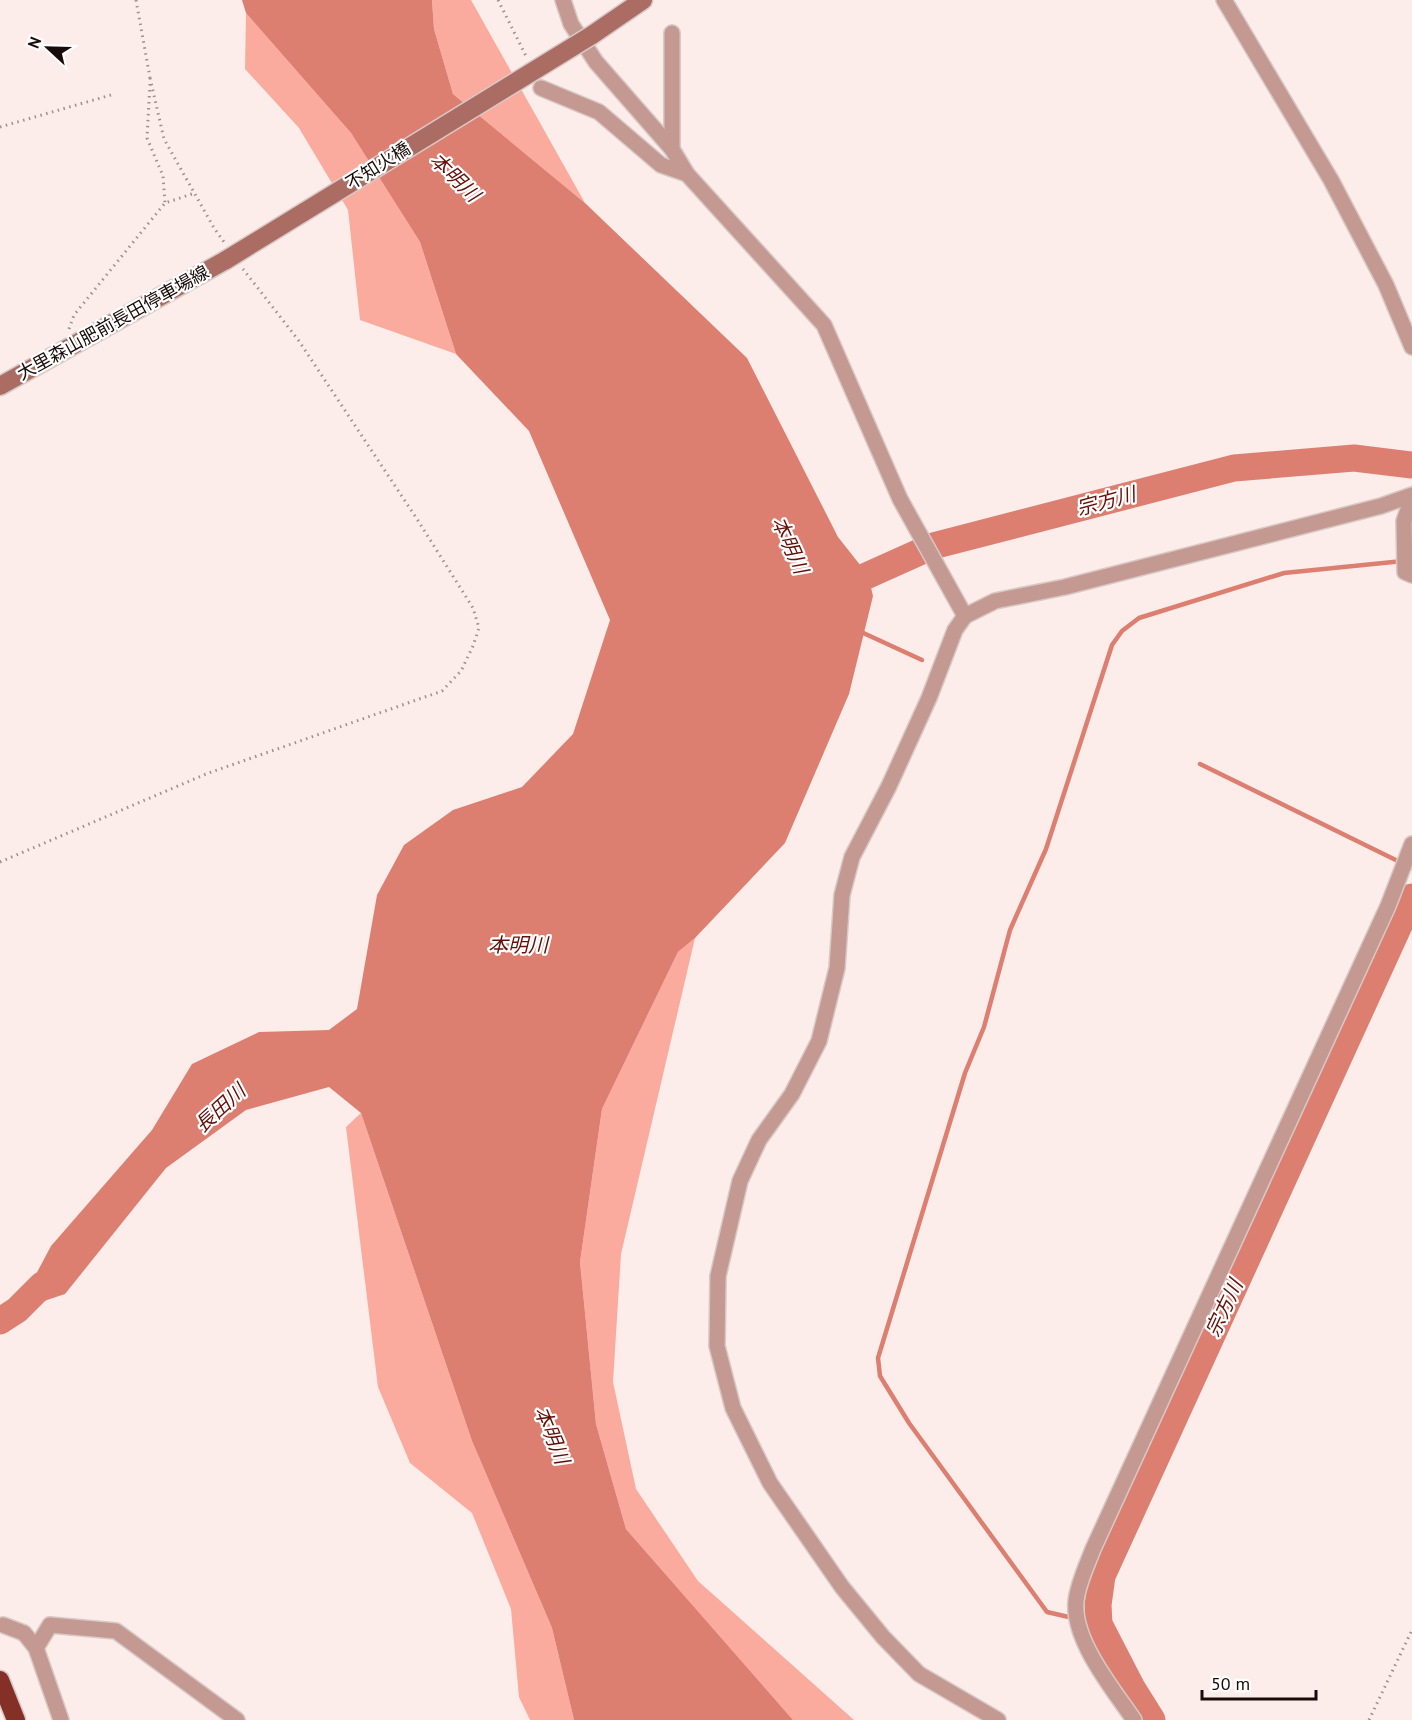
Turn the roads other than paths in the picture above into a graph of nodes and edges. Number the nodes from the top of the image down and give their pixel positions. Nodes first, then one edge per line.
1 (563, 0) edge
2 (643, 0) edge
3 (1224, 0) edge
4 (672, 33) dead end
5 (541, 88) dead end
6 (672, 149) junction
7 (687, 174) junction
8 (231, 257) joint
9 (1412, 346) edge
10 (0, 386) edge
11 (1412, 496) edge
12 (1412, 575) edge
13 (965, 615) junction
14 (1412, 844) edge
15 (3, 1625) dead end
16 (36, 1648) junction
17 (0, 1680) edge
18 (16, 1720) edge
19 (61, 1720) edge
20 (237, 1720) edge
21 (998, 1720) edge
22 (1134, 1720) edge

1 - 6 street
2 - 8 main road, 不知火橋, bridge
3 - 9 street
4 - 6 street
5 - 7 street
6 - 7 street
7 - 13 street
8 - 10 main road, 大里森山肥前長田停車場線
11 - 12 street
11 - 13 street
13 - 21 street
14 - 22 street
15 - 16 street
16 - 19 street
16 - 20 street
17 - 18 highway

